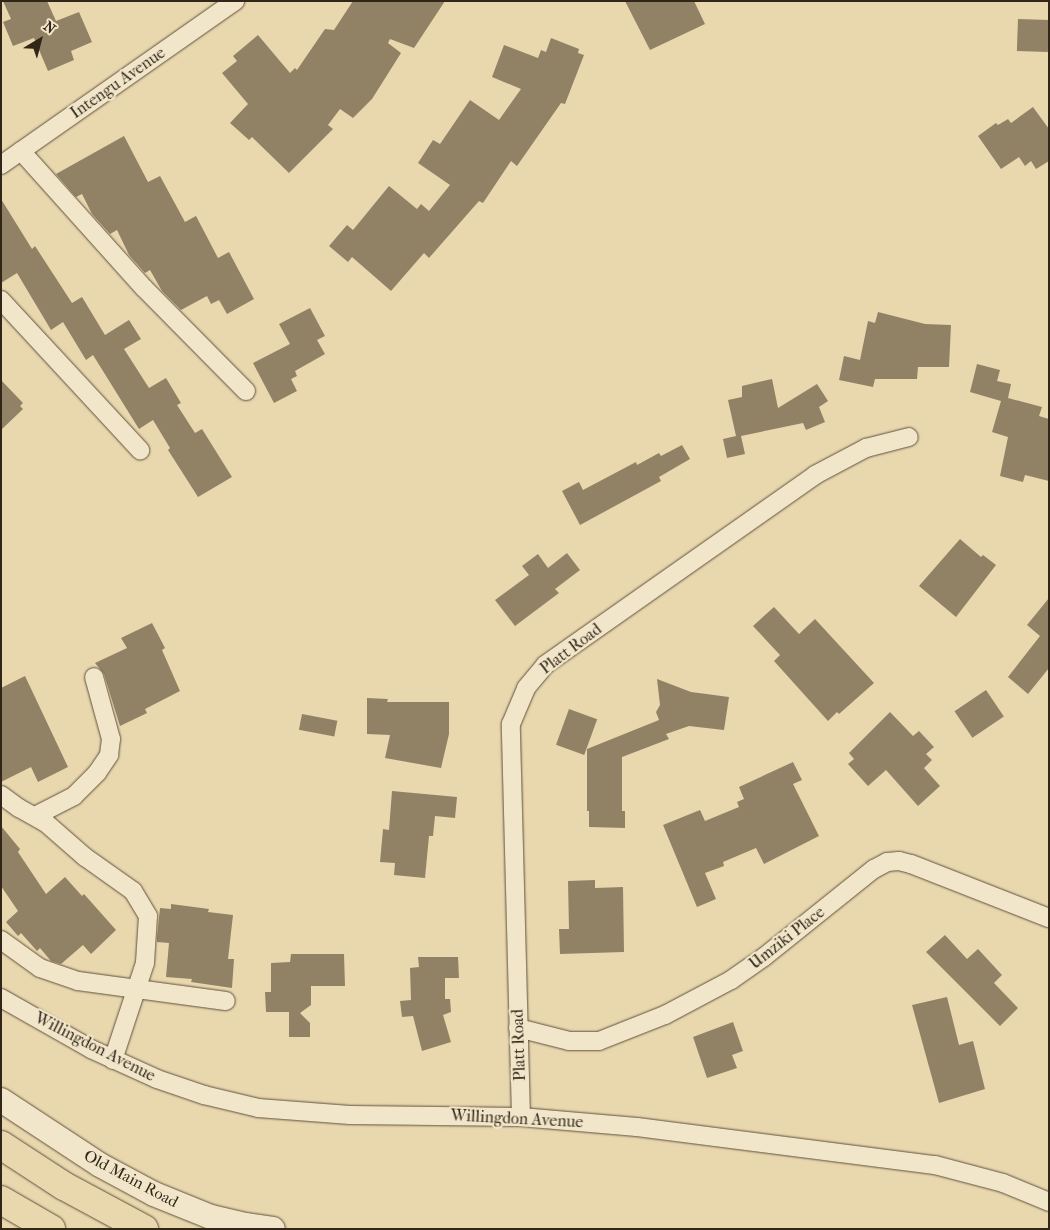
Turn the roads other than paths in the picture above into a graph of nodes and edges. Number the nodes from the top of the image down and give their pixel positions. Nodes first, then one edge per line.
1 (235, 1) edge
2 (21, 151) junction
3 (1, 165) edge
4 (1, 300) edge
5 (246, 391) dead end
6 (909, 437) dead end
7 (140, 450) dead end
8 (94, 677) dead end
9 (1, 795) edge
10 (35, 816) junction
11 (1049, 918) edge
12 (1, 940) edge
13 (136, 990) junction
14 (1, 998) edge
15 (226, 1001) dead end
16 (518, 1028) junction
17 (113, 1060) junction
18 (1, 1100) edge
19 (521, 1117) junction
20 (1, 1145) edge
21 (1, 1200) edge
22 (1049, 1202) edge
23 (51, 1229) edge
24 (144, 1229) edge
25 (274, 1229) edge

1 - 2 street, Intengu Avenue
2 - 3 street, Intengu Avenue
2 - 5 street
4 - 7 street
6 - 16 street, Platt Road
8 - 10 street
9 - 10 street
10 - 13 street
11 - 16 street, Umziki Place
12 - 13 street
13 - 15 street
13 - 17 street
14 - 17 street, Willingdon Avenue
16 - 19 street, Platt Road
17 - 19 street, Willingdon Avenue
18 - 25 main road, Old Main Road
19 - 22 street, Willingdon Avenue
20 - 24 highway
21 - 23 highway

